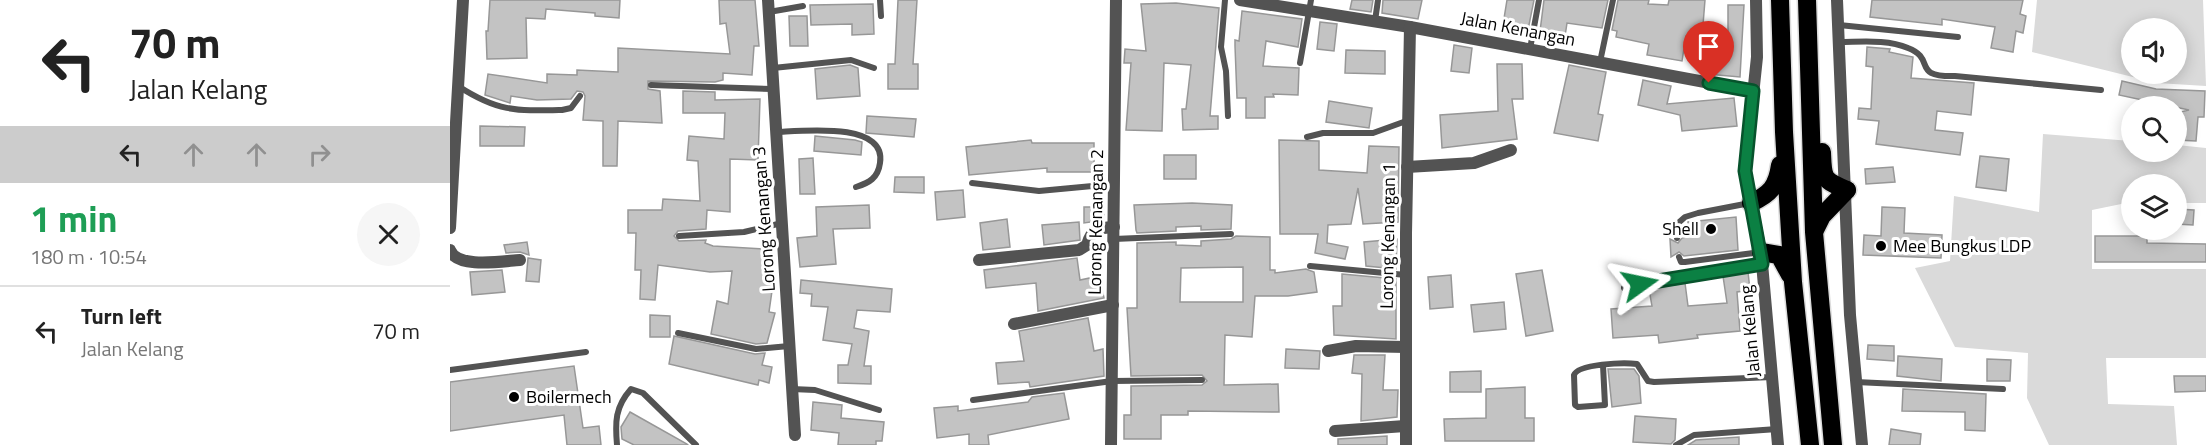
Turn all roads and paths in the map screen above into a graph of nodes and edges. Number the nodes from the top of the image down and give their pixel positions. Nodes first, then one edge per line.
1 (463, 0) edge
2 (880, 0) edge
3 (1116, 0) edge
4 (1225, 0) edge
5 (1240, 0) edge
6 (1378, 0) edge
7 (1539, 0) edge
8 (1613, 0) edge
9 (1756, 0) edge
10 (1780, 0) edge
11 (1807, 0) edge
12 (1837, 0) edge
13 (769, 6) edge
14 (803, 6) dead end
15 (1310, 6) edge
16 (881, 16) dead end
17 (1375, 21) junction
18 (1838, 25) junction
19 (1410, 27) junction
20 (1808, 34) junction
21 (1958, 37) dead end
22 (1839, 42) junction
23 (1530, 49) junction
24 (1600, 62) junction
25 (1300, 63) dead end
26 (773, 68) junction
27 (874, 68) dead end
28 (651, 85) dead end
29 (458, 86) junction
30 (774, 90) junction
31 (2101, 90) dead end
32 (1753, 91) junction
33 (580, 96) dead end
34 (1228, 117) dead end
35 (1409, 120) junction
36 (777, 132) junction
37 (1784, 132) junction
38 (1307, 137) dead end
39 (1511, 150) dead end
40 (1407, 167) junction
41 (972, 183) dead end
42 (1114, 184) junction
43 (856, 188) dead end
44 (1847, 190) junction
45 (1751, 203) junction
46 (783, 223) junction
47 (450, 228) edge
48 (1814, 232) junction
49 (1114, 233) junction
50 (1231, 234) dead end
51 (679, 236) dead end
52 (1677, 238) dead end
53 (450, 250) edge
54 (1679, 256) dead end
55 (1762, 258) junction
56 (979, 260) dead end
57 (520, 261) dead end
58 (1310, 266) dead end
59 (1406, 275) junction
60 (1793, 282) junction
61 (1624, 288) dead end
62 (1113, 306) junction
63 (1014, 324) dead end
64 (678, 333) dead end
65 (790, 346) junction
66 (1406, 347) junction
67 (1328, 351) dead end
68 (586, 352) dead end
69 (1603, 365) junction
70 (450, 370) edge
71 (1772, 377) junction
72 (1202, 380) dead end
73 (1112, 381) junction
74 (1856, 382) junction
75 (792, 389) junction
76 (2003, 389) dead end
77 (973, 400) dead end
78 (879, 410) dead end
79 (1405, 426) junction
80 (1777, 429) junction
81 (1335, 430) dead end
82 (795, 435) dead end
83 (617, 445) edge
84 (696, 445) edge
85 (1111, 445) edge
86 (1406, 445) edge
87 (1676, 445) edge
88 (1778, 445) edge
89 (1809, 445) edge
90 (1833, 445) edge
91 (1862, 445) edge

1 - 29 street
2 - 16 lane
3 - 42 street, Lorong Kenangan 2
4 - 34 lane
5 - 15 street, Jalan Kenangan
6 - 17 lane
7 - 23 lane
8 - 24 lane
9 - 32 street, Jalan Kelang
10 - 37 highway
11 - 20 highway
12 - 18 street
13 - 14 lane
13 - 26 street, Lorong Kenangan 3
15 - 17 street, Jalan Kenangan
15 - 25 lane
17 - 19 street, Jalan Kenangan
18 - 21 lane
18 - 22 street
19 - 23 street, Jalan Kenangan
19 - 35 street, Lorong Kenangan 1
20 - 44 highway
20 - 48 highway
22 - 31 lane
22 - 44 street
23 - 24 street, Jalan Kenangan
24 - 32 street, Jalan Kenangan
26 - 27 lane
26 - 30 street, Lorong Kenangan 3
28 - 30 lane
29 - 33 lane
29 - 47 street
30 - 36 street, Lorong Kenangan 3
32 - 45 street, Jalan Kelang
35 - 38 lane
35 - 40 street, Lorong Kenangan 1
36 - 43 lane
36 - 46 street, Lorong Kenangan 3
37 - 45 highway
37 - 60 highway
39 - 40 street
40 - 59 street, Lorong Kenangan 1
41 - 42 lane
42 - 49 street, Lorong Kenangan 2
44 - 48 highway
44 - 74 street
45 - 52 lane
45 - 55 street, Jalan Kelang
46 - 51 lane
46 - 65 street, Lorong Kenangan 3
48 - 90 highway
49 - 50 lane
49 - 56 street
49 - 62 street, Lorong Kenangan 2
53 - 57 street
54 - 55 lane
55 - 60 highway
55 - 61 lane
55 - 71 street, Jalan Kelang
58 - 59 lane
59 - 66 street, Lorong Kenangan 1
60 - 89 highway
62 - 63 street
62 - 73 street, Lorong Kenangan 2
64 - 65 lane
65 - 75 street, Lorong Kenangan 3
66 - 67 street
66 - 79 street, Lorong Kenangan 1
68 - 70 lane
69 - 69 lane
69 - 71 lane
71 - 80 street, Jalan Kelang
72 - 73 lane
73 - 77 lane
73 - 85 street, Lorong Kenangan 2
74 - 76 lane
74 - 91 street
75 - 78 lane
75 - 82 street, Lorong Kenangan 3
79 - 81 street
79 - 86 street, Lorong Kenangan 1
80 - 87 lane
80 - 88 street, Jalan Kelang
83 - 84 lane

